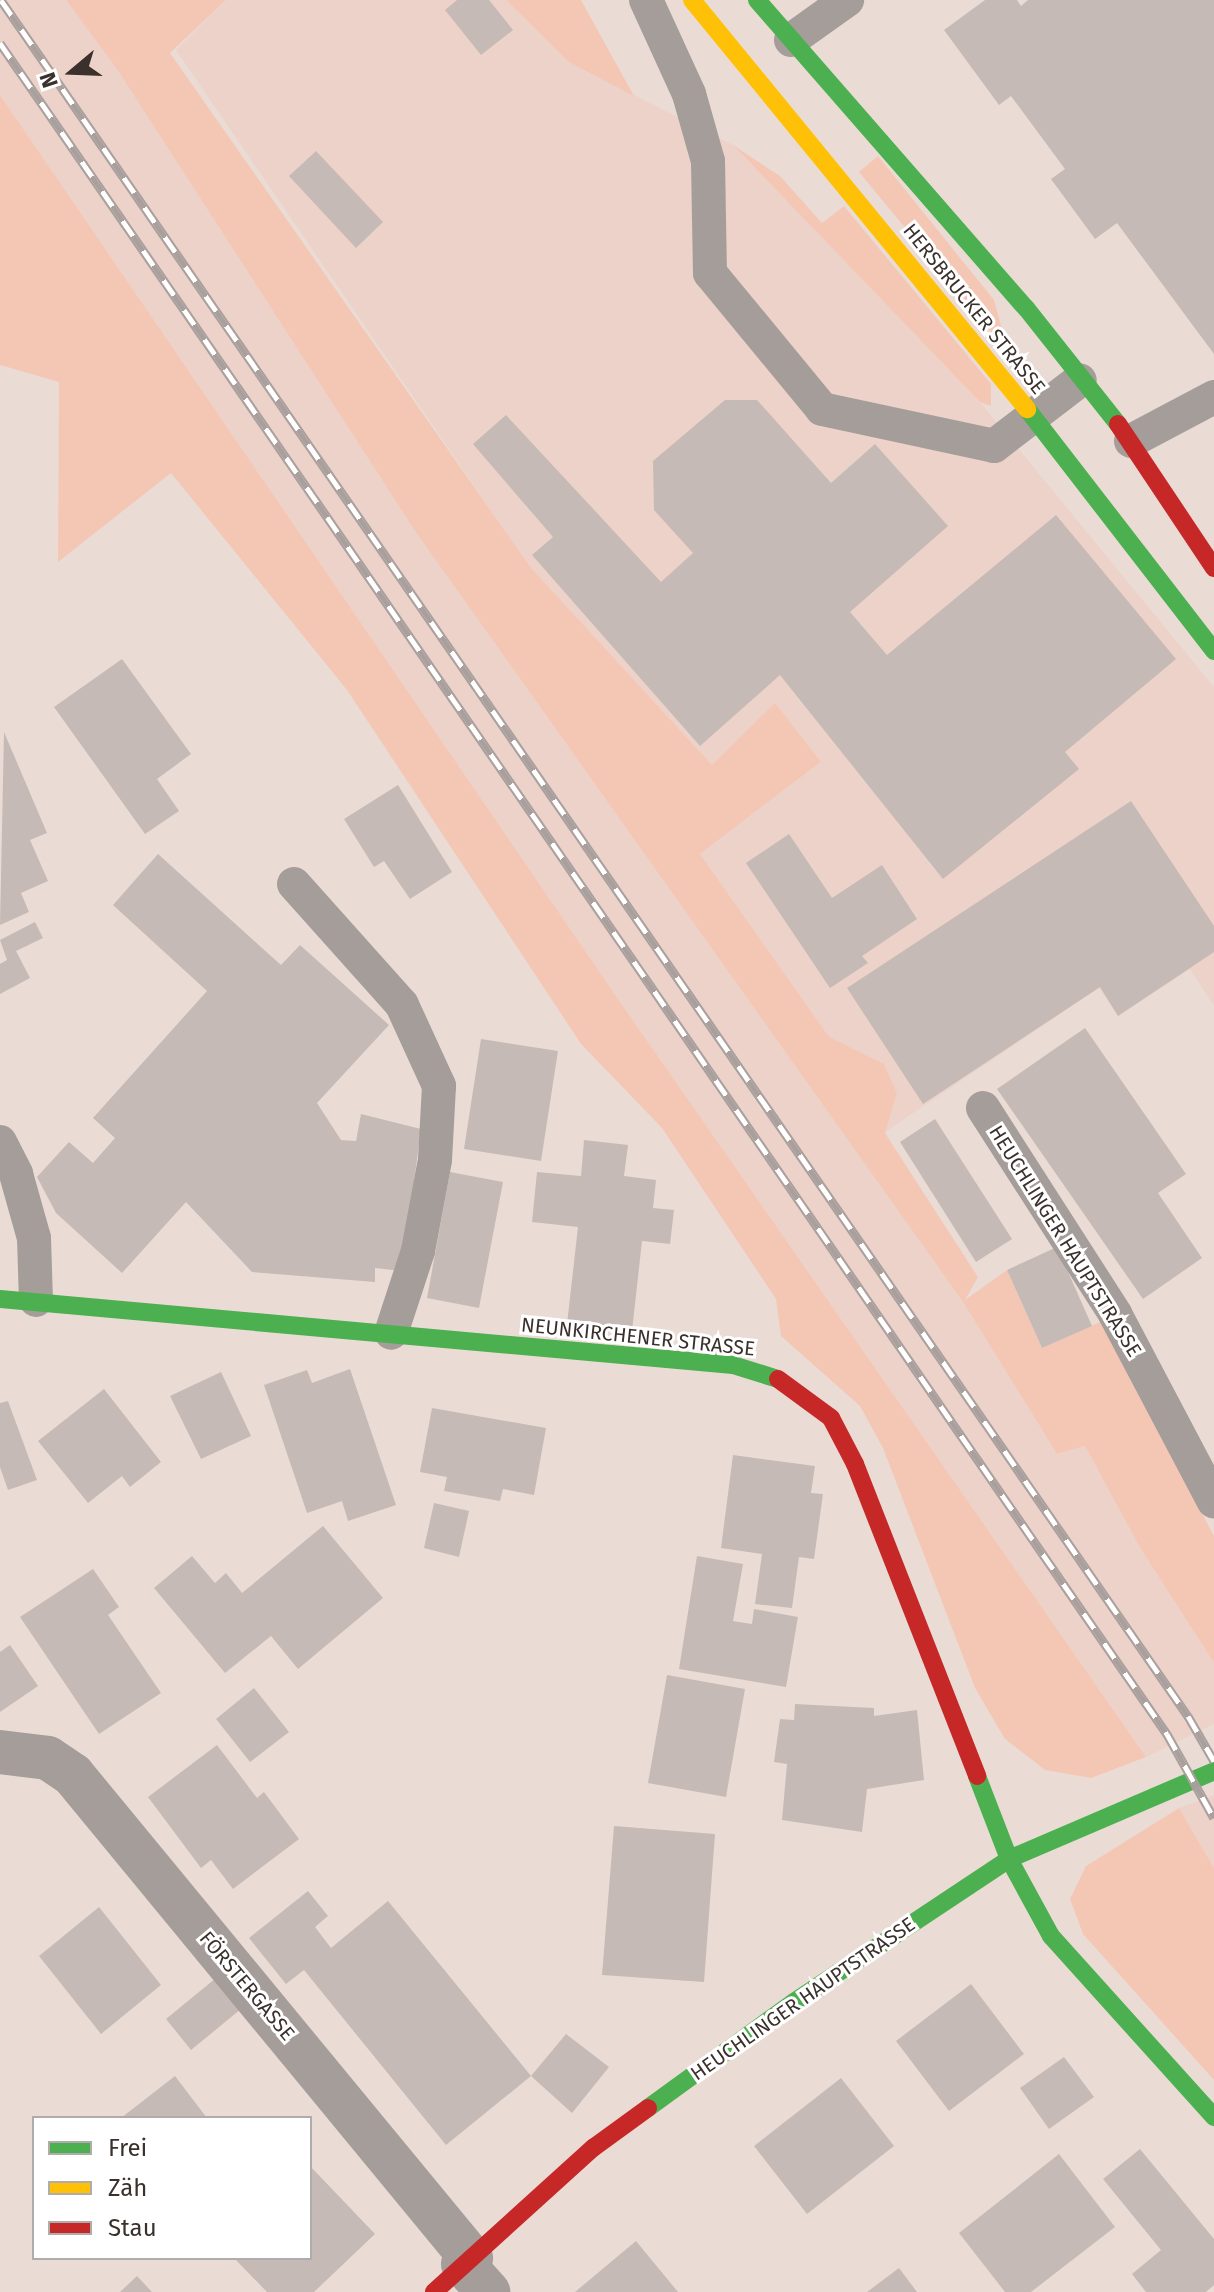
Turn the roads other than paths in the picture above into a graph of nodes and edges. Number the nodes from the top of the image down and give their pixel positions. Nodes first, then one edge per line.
1 (646, 0) edge
2 (692, 0) edge
3 (757, 0) edge
4 (847, 0) edge
5 (791, 40) junction
6 (1080, 380) junction
7 (1214, 397) edge
8 (1033, 416) junction
9 (1131, 441) junction
10 (1214, 568) edge
11 (1214, 651) edge
12 (294, 884) dead end
13 (983, 1108) dead end
14 (0, 1142) edge
15 (0, 1299) edge
16 (36, 1300) junction
17 (391, 1333) junction
18 (1214, 1502) edge
19 (0, 1752) edge
20 (1214, 1771) edge
21 (1009, 1859) junction
22 (1214, 2117) edge
23 (464, 2276) edge

1 - 8 lane
2 - 8 street, HERSBRUCKER STRASSE
3 - 5 street, HERSBRUCKER STRASSE
4 - 5 lane
5 - 6 street, HERSBRUCKER STRASSE
6 - 8 lane
6 - 9 street, HERSBRUCKER STRASSE
7 - 9 lane
8 - 11 street, HERSBRUCKER STRASSE
9 - 10 street, HERSBRUCKER STRASSE
12 - 17 lane
13 - 18 lane, HEUCHLINGER HAUPTSTRASSE
14 - 16 lane
15 - 16 street, NEUNKIRCHENER STRASSE
16 - 17 street, NEUNKIRCHENER STRASSE
17 - 21 street, NEUNKIRCHENER STRASSE
19 - 23 street, FÖRSTERGASSE
20 - 21 street, HEUCHLINGER HAUPTSTRASSE
21 - 22 street, NEUNKIRCHENER STRASSE
21 - 23 street, HEUCHLINGER HAUPTSTRASSE

